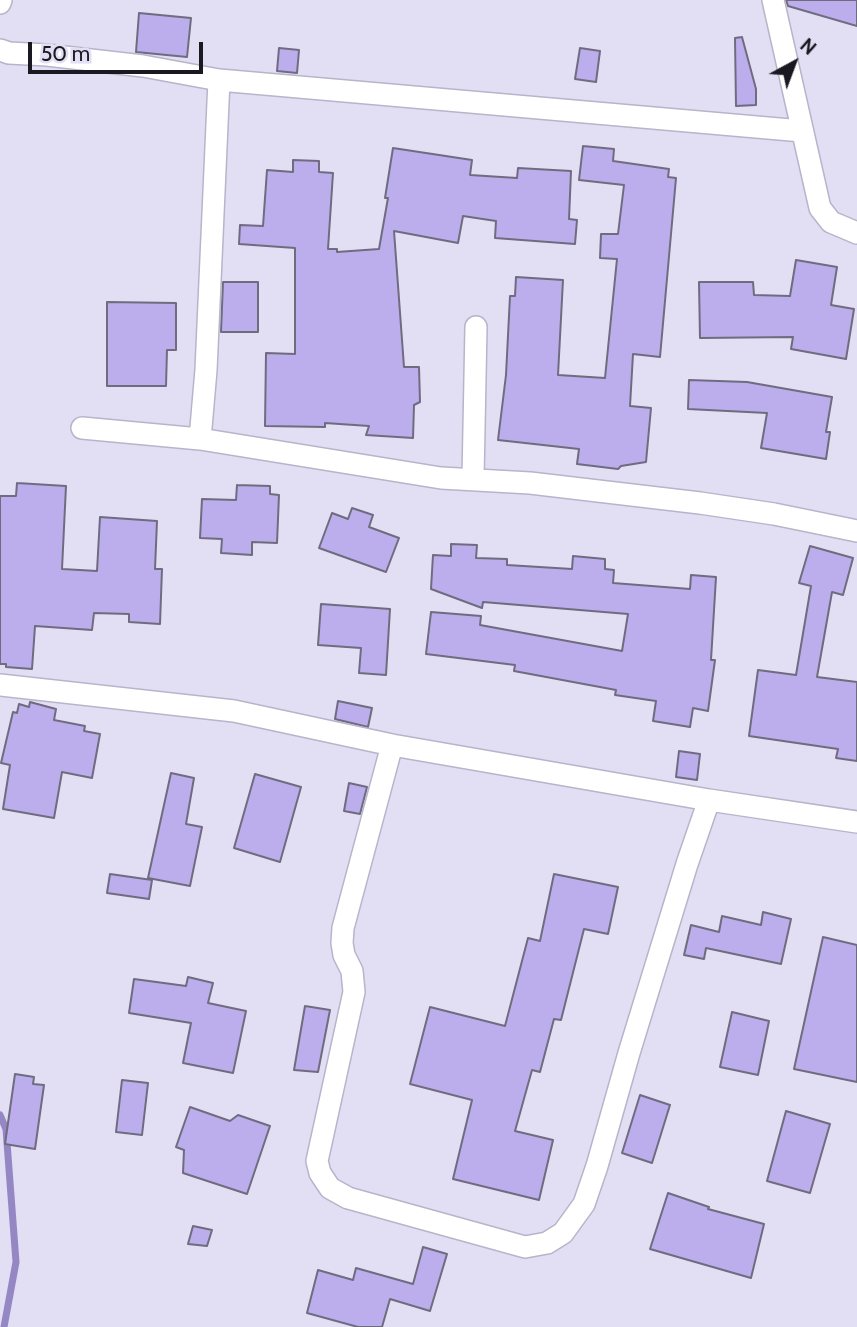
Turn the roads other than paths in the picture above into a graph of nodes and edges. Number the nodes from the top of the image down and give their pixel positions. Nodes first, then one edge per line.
1 (773, 0) edge
2 (0, 50) edge
3 (219, 80) junction
4 (802, 131) junction
5 (857, 233) edge
6 (476, 327) dead end
7 (82, 428) dead end
8 (200, 439) junction
9 (473, 478) junction
10 (857, 531) edge
11 (0, 685) edge
12 (392, 745) junction
13 (709, 800) junction
14 (857, 822) edge

1 - 4 street
2 - 3 street
3 - 4 street
3 - 8 street
4 - 5 street
6 - 9 street
7 - 8 street
8 - 9 street
9 - 10 street
11 - 12 street
12 - 13 street
12 - 13 street
13 - 14 street

